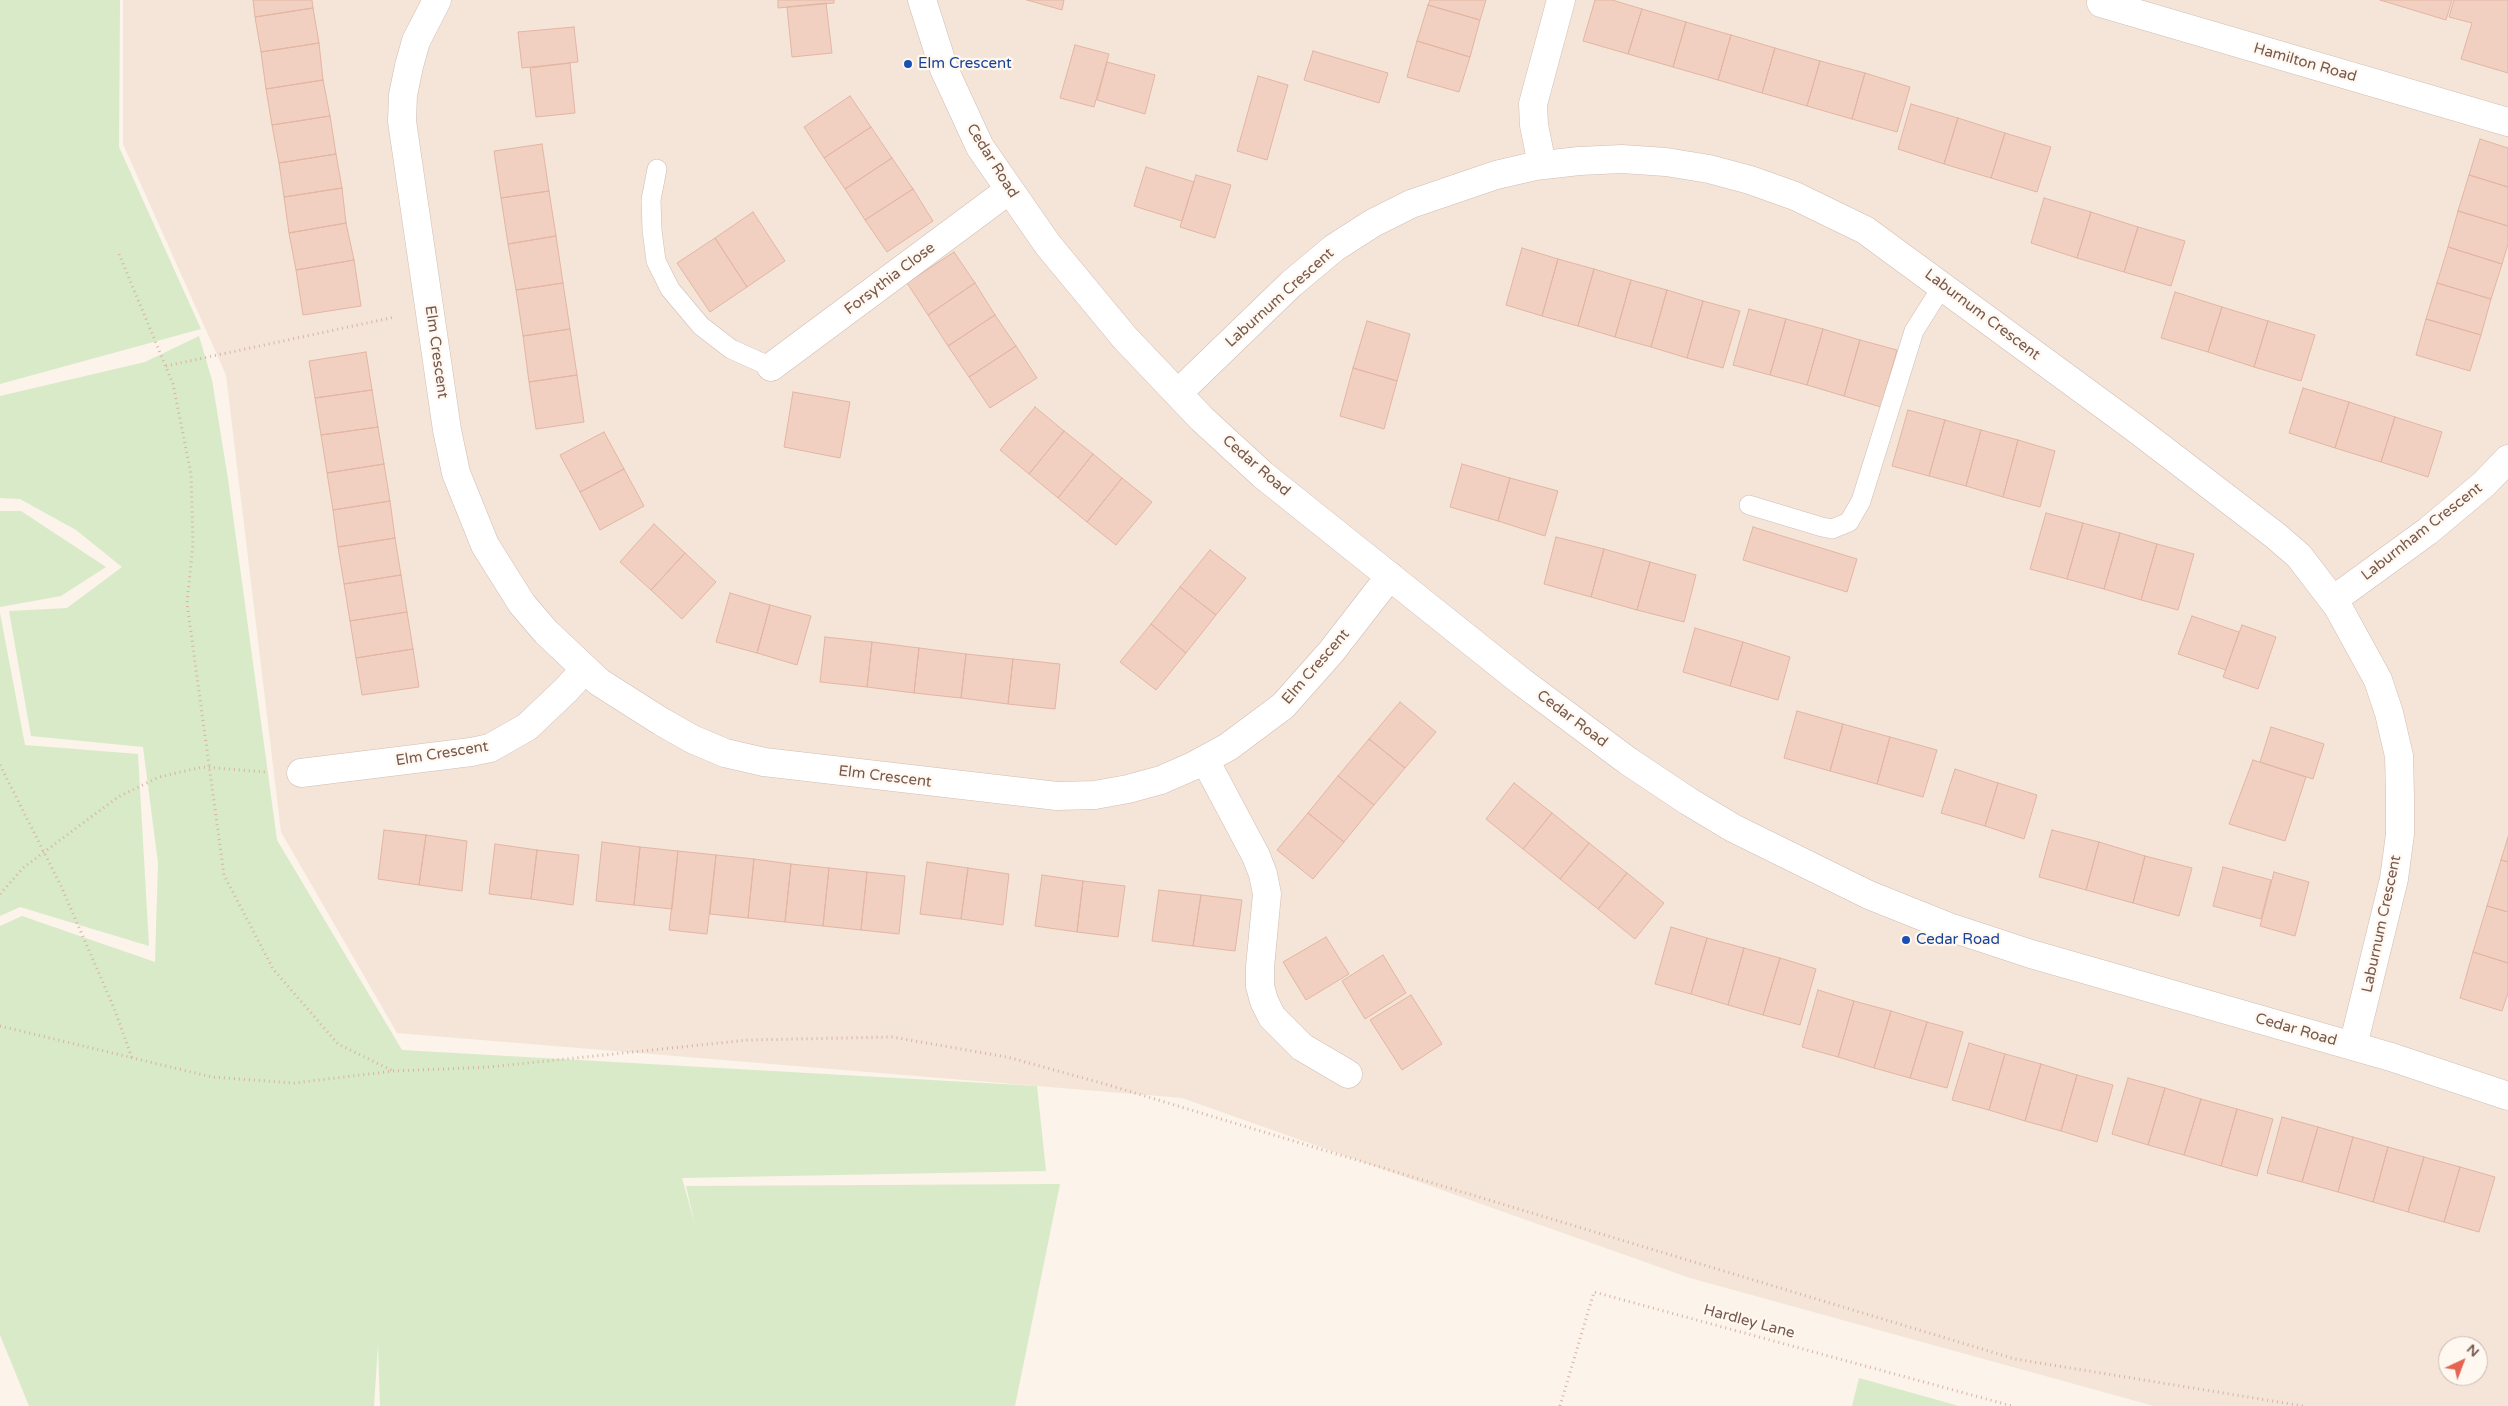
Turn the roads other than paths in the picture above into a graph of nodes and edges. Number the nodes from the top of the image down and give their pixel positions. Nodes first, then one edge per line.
1 (437, 0) edge
2 (922, 0) edge
3 (1560, 0) edge
4 (2101, 3) dead end
5 (2508, 122) edge
6 (1542, 165) junction
7 (657, 169) dead end
8 (1009, 190) junction
9 (1943, 285) junction
10 (771, 367) joint
11 (1178, 394) junction
12 (2508, 459) edge
13 (1749, 505) dead end
14 (1390, 576) junction
15 (2333, 600) junction
16 (585, 669) junction
17 (1205, 760) junction
18 (301, 773) road end
19 (2353, 1046) junction
20 (1348, 1074) dead end
21 (2508, 1096) edge

1 - 16 street, Elm Crescent
2 - 8 street, Cedar Road
3 - 6 street
4 - 5 street, Hamilton Road
6 - 9 street, Laburnum Crescent
6 - 11 street, Laburnum Crescent
7 - 10 lane
8 - 10 street, Forsythia Close
8 - 11 street, Cedar Road
9 - 13 lane
9 - 15 street, Laburnum Crescent
11 - 14 street, Cedar Road
12 - 15 street, Laburnham Crescent
14 - 17 street, Elm Crescent
14 - 19 street, Cedar Road
15 - 19 street, Laburnum Crescent
16 - 17 street, Elm Crescent
16 - 18 street, Elm Crescent
17 - 20 street
19 - 21 street, Cedar Road

